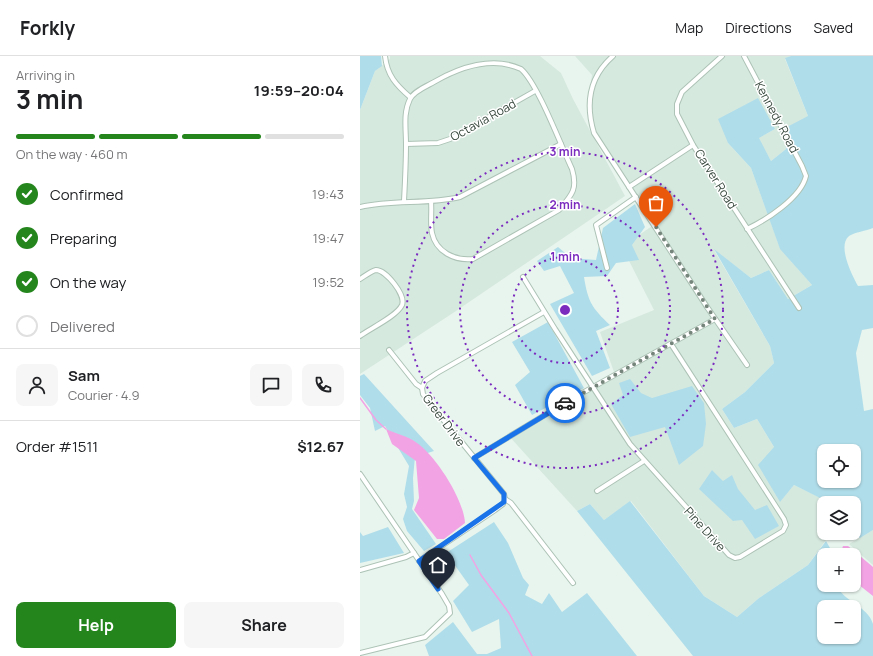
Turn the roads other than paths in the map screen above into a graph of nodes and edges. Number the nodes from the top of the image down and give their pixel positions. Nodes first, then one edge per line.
1 (385, 56) edge
2 (612, 56) edge
3 (722, 56) edge
4 (744, 56) edge
5 (535, 90) junction
6 (410, 97) junction
7 (406, 144) junction
8 (560, 144) junction
9 (693, 145) junction
10 (630, 188) junction
11 (636, 197) junction
12 (404, 201) junction
13 (431, 201) junction
14 (360, 207) edge
15 (747, 229) junction
16 (607, 268) dead end
17 (523, 277) dead end
18 (360, 279) edge
19 (799, 308) dead end
20 (544, 312) junction
21 (715, 319) junction
22 (360, 336) edge
23 (671, 344) junction
24 (389, 350) dead end
25 (747, 365) dead end
26 (422, 388) junction
27 (593, 388) junction
28 (474, 458) junction
29 (644, 461) junction
30 (360, 474) edge
31 (597, 491) dead end
32 (505, 499) junction
33 (414, 553) junction
34 (419, 561) junction
35 (360, 570) edge
36 (573, 583) dead end
37 (360, 653) edge

1 - 6 street
2 - 10 street
3 - 9 street, Carver Road
4 - 15 street, Kennedy Road
5 - 6 street
5 - 7 street, Octavia Road
5 - 8 street
6 - 7 street
7 - 12 street
8 - 13 street
8 - 13 street
9 - 10 street
9 - 15 street, Carver Road
10 - 11 street
11 - 16 street
11 - 21 street
12 - 13 street
12 - 14 street
15 - 19 street, Carver Road
17 - 20 street, Pine Drive
18 - 22 street
20 - 26 street
20 - 27 street, Pine Drive
21 - 23 street
21 - 25 street
23 - 27 street
23 - 29 street, Pine Drive
24 - 26 street, Greer Drive
26 - 28 street, Greer Drive
27 - 28 street
27 - 29 street, Pine Drive
28 - 32 street, Greer Drive
29 - 31 street
30 - 33 street
32 - 34 street
32 - 36 street, Greer Drive
33 - 34 street
33 - 35 street
34 - 37 street

